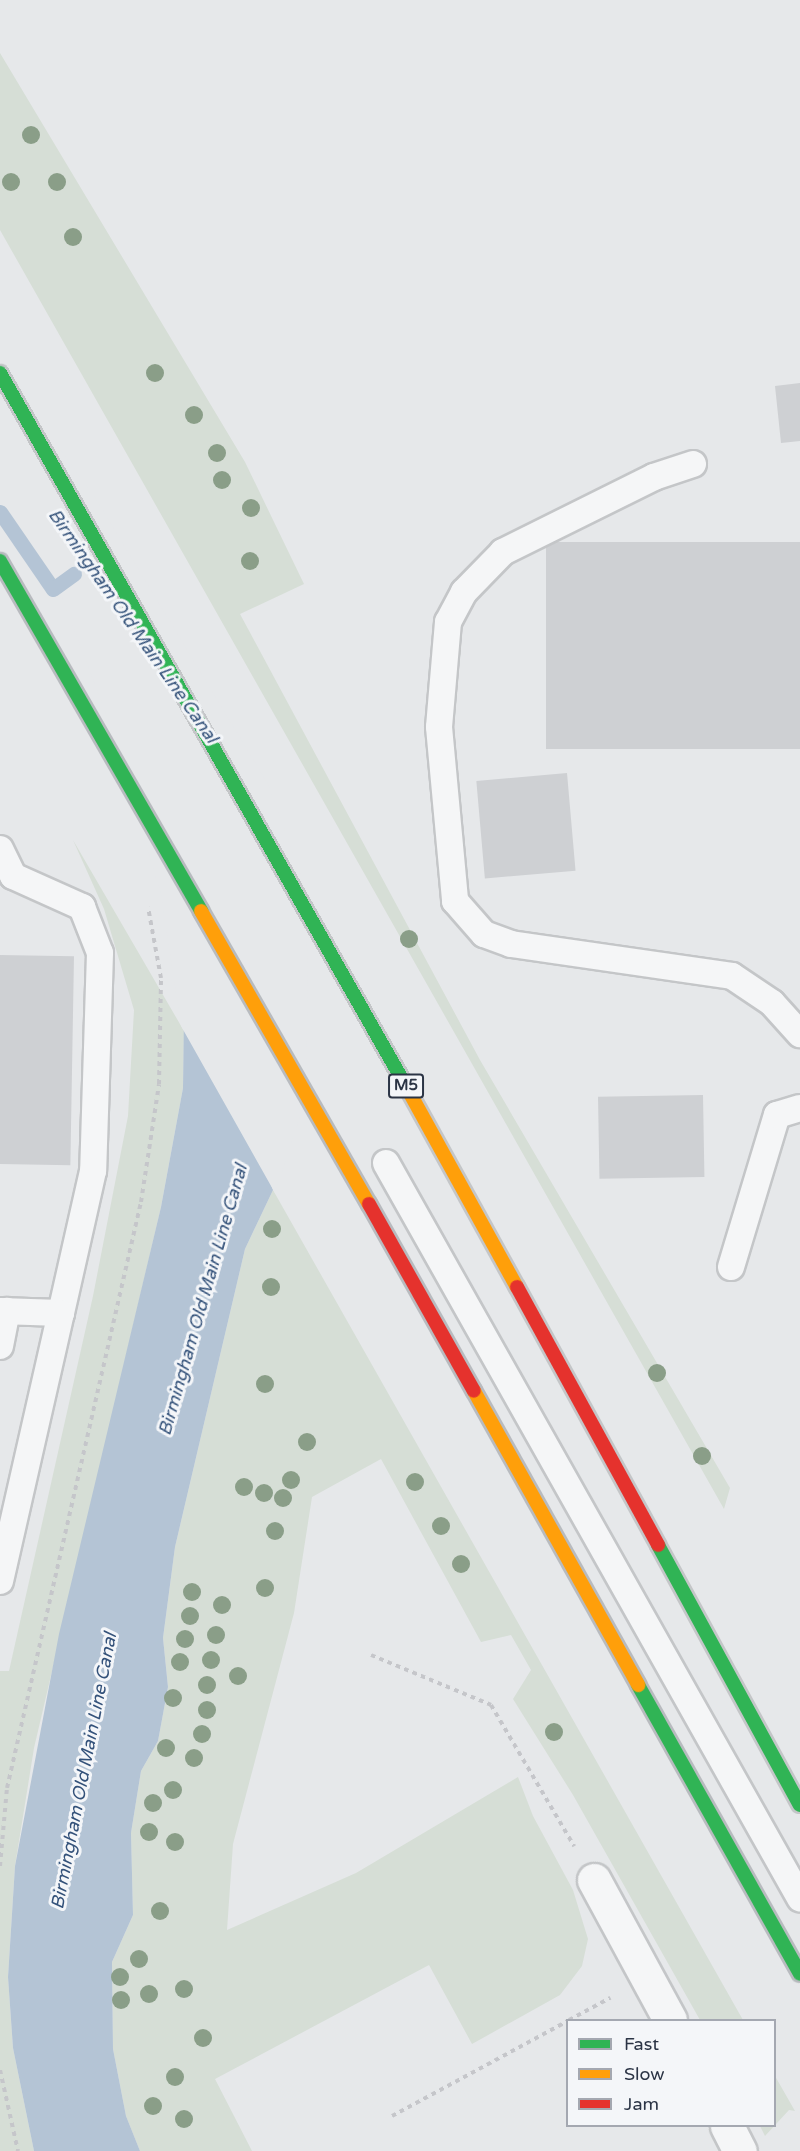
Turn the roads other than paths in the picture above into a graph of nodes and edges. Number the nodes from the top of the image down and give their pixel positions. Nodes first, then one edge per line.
1 (0, 373) edge
2 (693, 464) dead end
3 (0, 561) edge
4 (0, 849) edge
5 (800, 1034) edge
6 (800, 1108) edge
7 (386, 1163) dead end
8 (731, 1267) dead end
9 (3, 1311) edge
10 (61, 1312) junction
11 (0, 1346) edge
12 (0, 1581) edge
13 (800, 1805) edge
14 (594, 1880) road end
15 (800, 1898) edge
16 (800, 1974) edge
17 (669, 2019) edge
18 (728, 2127) edge
19 (740, 2151) edge

1 - 13 highway, M5
2 - 5 lane
3 - 16 highway, bridge
4 - 10 lane
6 - 8 lane
7 - 15 lane
9 - 10 lane
9 - 11 lane
10 - 12 lane
14 - 17 street
18 - 19 street

